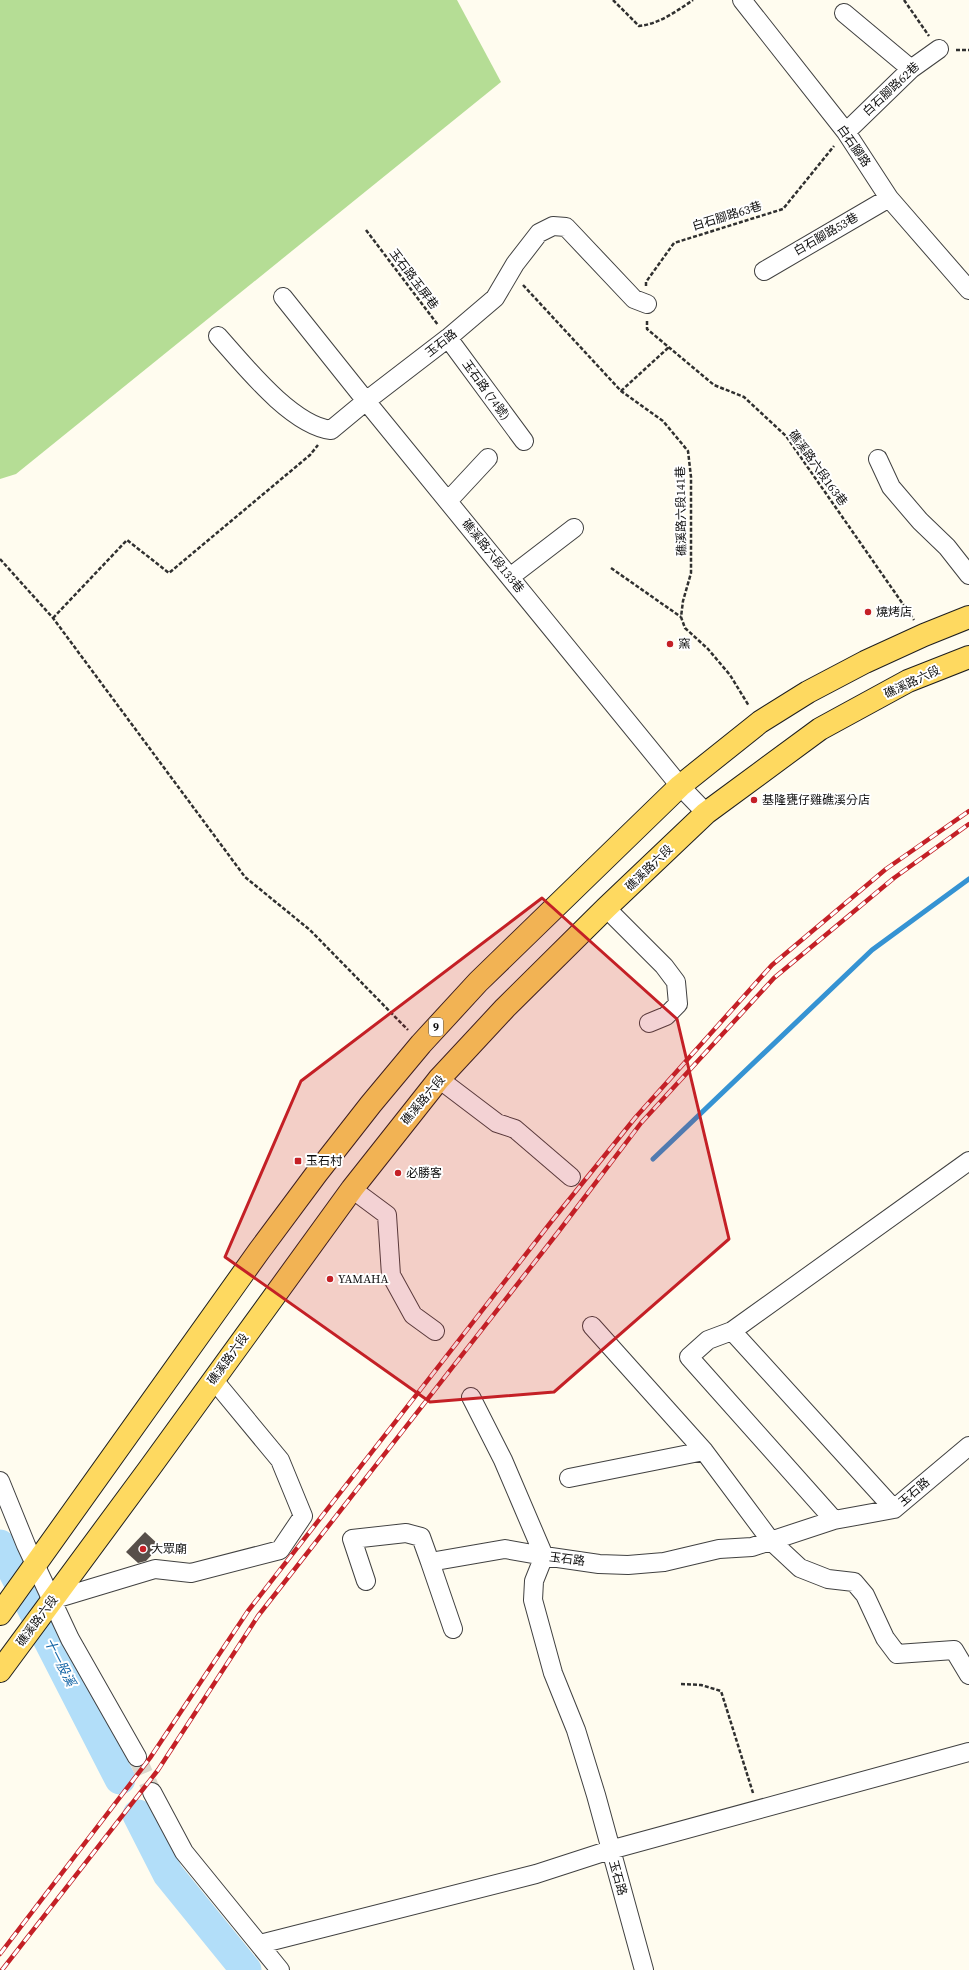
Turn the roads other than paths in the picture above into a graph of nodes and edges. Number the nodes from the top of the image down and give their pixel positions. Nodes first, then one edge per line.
1 (742, 0) edge
2 (844, 13) dead end
3 (939, 49) road end
4 (911, 69) junction
5 (846, 132) junction
6 (889, 198) junction
7 (764, 271) dead end
8 (969, 290) edge
9 (283, 297) dead end
10 (647, 304) road end
11 (218, 336) dead end
12 (448, 338) junction
13 (366, 401) junction
14 (524, 441) dead end
15 (488, 458) dead end
16 (878, 459) dead end
17 (448, 502) junction
18 (574, 528) dead end
19 (969, 575) edge
20 (510, 577) junction
21 (969, 617) edge
22 (969, 657) edge
23 (680, 786) junction
24 (706, 813) junction
25 (606, 908) junction
26 (649, 1023) dead end
27 (439, 1079) junction
28 (969, 1161) edge
29 (571, 1177) dead end
30 (352, 1189) junction
31 (592, 1326) dead end
32 (732, 1330) junction
33 (435, 1331) dead end
34 (213, 1379) junction
35 (471, 1397) dead end
36 (969, 1446) edge
37 (704, 1451) junction
38 (569, 1478) dead end
39 (0, 1481) edge
40 (894, 1509) junction
41 (834, 1520) junction
42 (771, 1541) junction
43 (544, 1556) junction
44 (430, 1562) junction
45 (32, 1568) junction
46 (366, 1581) dead end
47 (50, 1604) junction
48 (4, 1607) edge
49 (453, 1629) dead end
50 (0, 1671) edge
51 (969, 1675) edge
52 (969, 1752) edge
53 (137, 1757) tunnel mouth
54 (152, 1792) tunnel mouth
55 (610, 1850) junction
56 (260, 1944) junction
57 (280, 1970) edge
58 (644, 1970) edge

1 - 5 street, 白石腳路
2 - 4 street
3 - 4 street, 白石腳路62巷
4 - 5 street, 白石腳路62巷
5 - 6 street, 白石腳路
6 - 7 street, 白石腳路53巷
6 - 8 street, 白石腳路
9 - 13 street, 礁溪路六段133巷
10 - 12 street, 玉石路
11 - 13 street, 玉石路
12 - 13 street, 玉石路
12 - 14 street, 玉石路 (74號)
13 - 17 street, 礁溪路六段133巷
15 - 17 street
16 - 19 street
17 - 20 street, 礁溪路六段133巷
18 - 20 street
20 - 23 street, 礁溪路六段133巷
21 - 23 main road, 9
22 - 24 main road, 礁溪路六段
23 - 24 street, 礁溪路六段133巷
23 - 45 main road, 9
24 - 25 main road, 礁溪路六段
25 - 26 street
25 - 27 main road, 礁溪路六段
27 - 29 street
27 - 30 main road, 礁溪路六段
28 - 32 street
30 - 33 street
30 - 34 main road, 礁溪路六段
31 - 37 street
32 - 40 street
32 - 41 street
34 - 47 main road, 礁溪路六段
34 - 47 street
35 - 43 street
36 - 40 street, 玉石路
37 - 38 street
37 - 42 street
39 - 45 street
40 - 41 street, 玉石路
41 - 42 street, 玉石路
42 - 43 street, 玉石路
42 - 51 street
43 - 44 street
43 - 55 street, 玉石路
44 - 46 street
44 - 49 street
45 - 47 street
45 - 48 main road, 9
47 - 50 main road, 礁溪路六段
47 - 53 street
52 - 55 street
54 - 56 street
55 - 56 street
55 - 58 street, 玉石路
56 - 57 street

